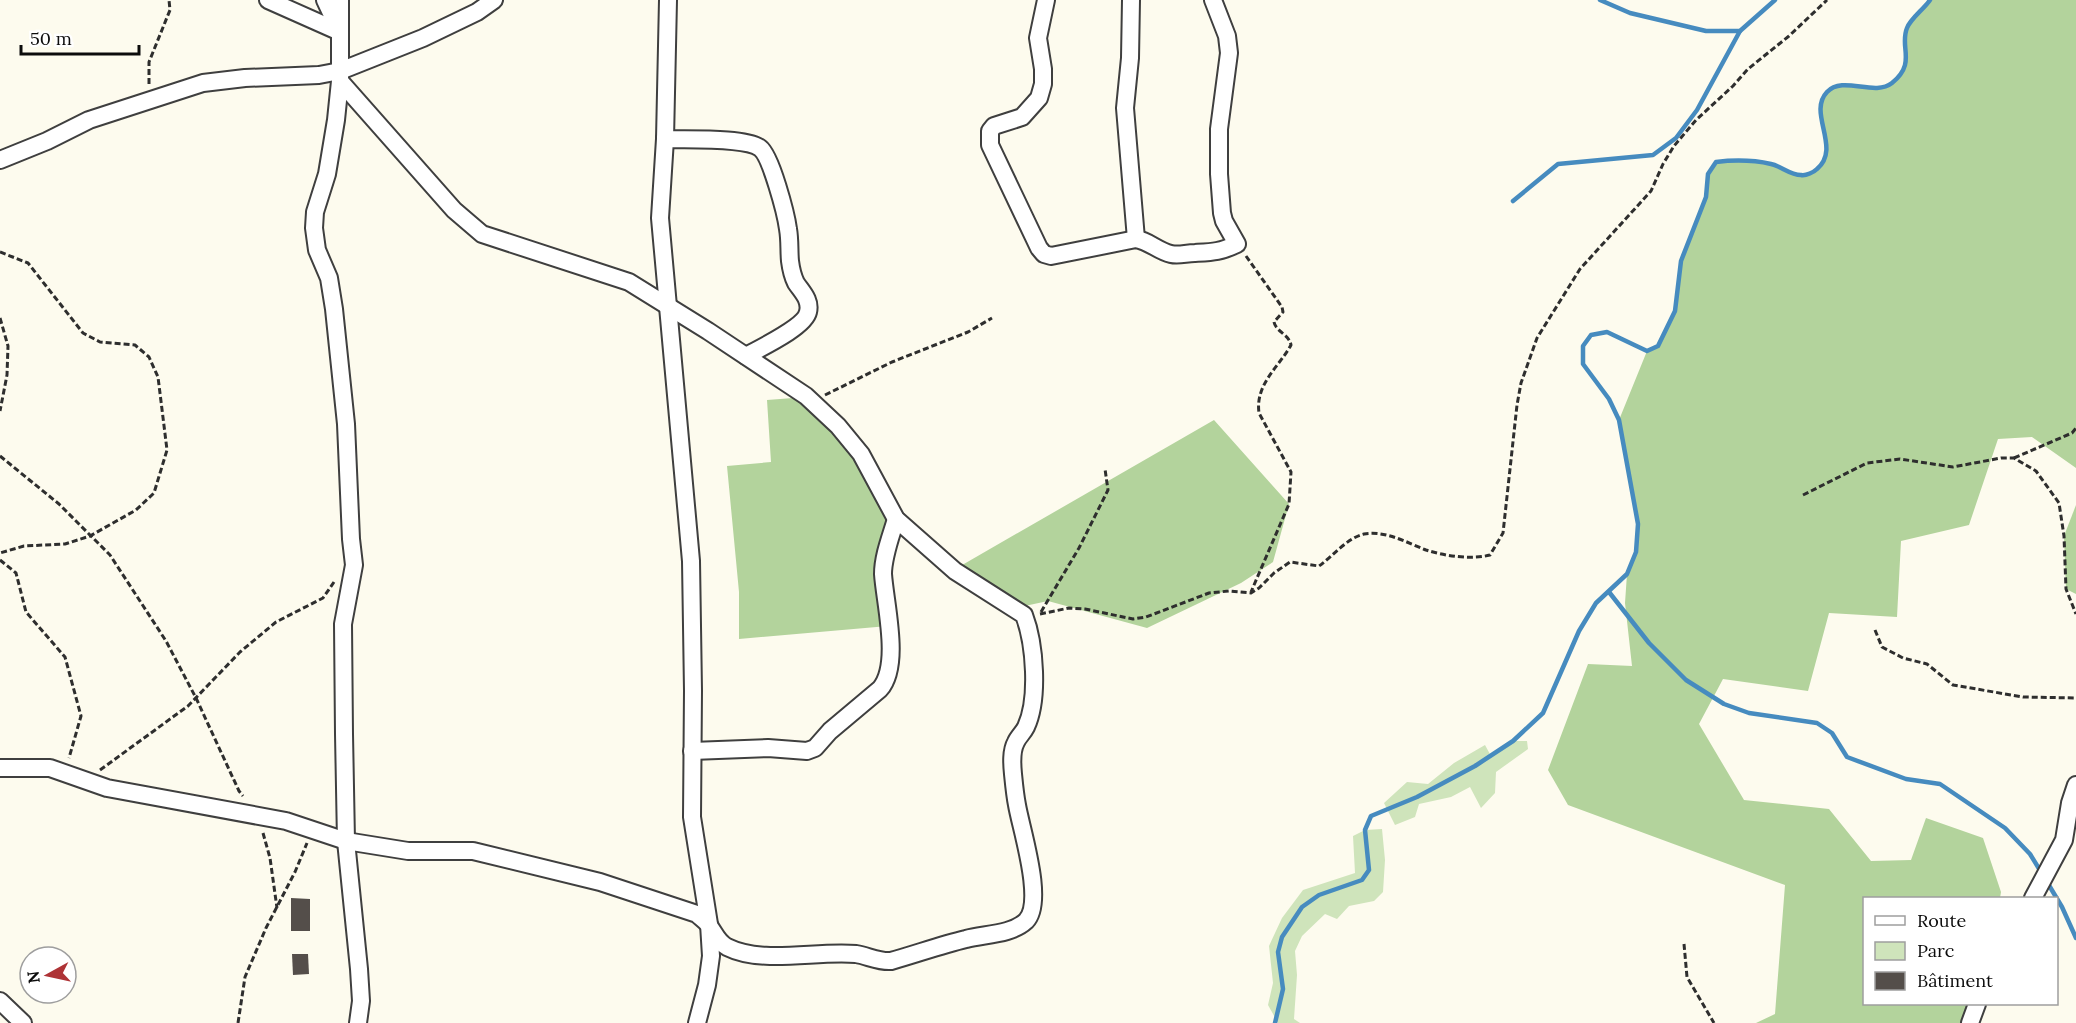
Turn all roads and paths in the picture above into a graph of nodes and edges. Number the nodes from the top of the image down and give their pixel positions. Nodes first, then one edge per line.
1 (169, 0) edge
2 (268, 0) edge
3 (325, 0) edge
4 (494, 0) edge
5 (668, 0) edge
6 (1046, 0) edge
7 (1131, 0) edge
8 (1213, 0) edge
9 (1827, 0) edge
10 (340, 16) edge
11 (340, 76) junction
12 (149, 99) junction
13 (665, 139) junction
14 (1, 156) edge
15 (1136, 239) junction
16 (1236, 244) junction
17 (0, 252) edge
18 (668, 308) junction
19 (0, 318) edge
20 (992, 318) dead end
21 (746, 356) junction
22 (813, 401) junction
23 (0, 411) edge
24 (2076, 428) edge
25 (0, 456) edge
26 (2013, 458) junction
27 (1105, 469) dead end
28 (1803, 495) dead end
29 (896, 519) junction
30 (90, 536) junction
31 (0, 553) edge
32 (0, 560) edge
33 (335, 580) dead end
34 (1251, 593) junction
35 (2076, 614) edge
36 (1032, 615) junction
37 (1875, 630) dead end
38 (196, 698) junction
39 (2076, 698) edge
40 (692, 751) junction
41 (0, 768) edge
42 (66, 774) junction
43 (88, 781) junction
44 (2076, 785) edge
45 (258, 816) junction
46 (312, 831) junction
47 (346, 841) junction
48 (2034, 897) edge
49 (277, 908) junction
50 (709, 924) junction
51 (1684, 944) dead end
52 (0, 1001) edge
53 (1977, 1005) edge
54 (23, 1023) edge
55 (238, 1023) edge
56 (358, 1023) edge
57 (697, 1023) edge
58 (1714, 1023) edge
59 (1970, 1023) edge

1 - 12 path
2 - 10 street
3 - 10 street
4 - 11 street
5 - 13 street
6 - 15 street
7 - 15 street
8 - 16 street
9 - 34 path
10 - 11 street
11 - 12 street
11 - 18 street
11 - 47 street
12 - 14 street
13 - 18 street
13 - 21 street
15 - 16 street
16 - 34 path
17 - 30 path
18 - 21 street
18 - 40 street
19 - 23 path
20 - 22 path
21 - 22 street
22 - 29 street
24 - 26 path
25 - 30 path
26 - 28 path
26 - 35 path
27 - 36 path
29 - 36 street
29 - 40 street
30 - 31 path
30 - 38 path
32 - 42 path
33 - 38 path
34 - 36 path
36 - 50 street
37 - 39 path
38 - 43 path
38 - 45 path
40 - 50 street
41 - 42 street
42 - 43 street
43 - 45 street
44 - 48 street
45 - 46 street
45 - 49 path
46 - 47 street
46 - 49 path
47 - 50 street
47 - 56 street
49 - 55 path
50 - 57 street
51 - 58 path
52 - 54 street
53 - 59 street

